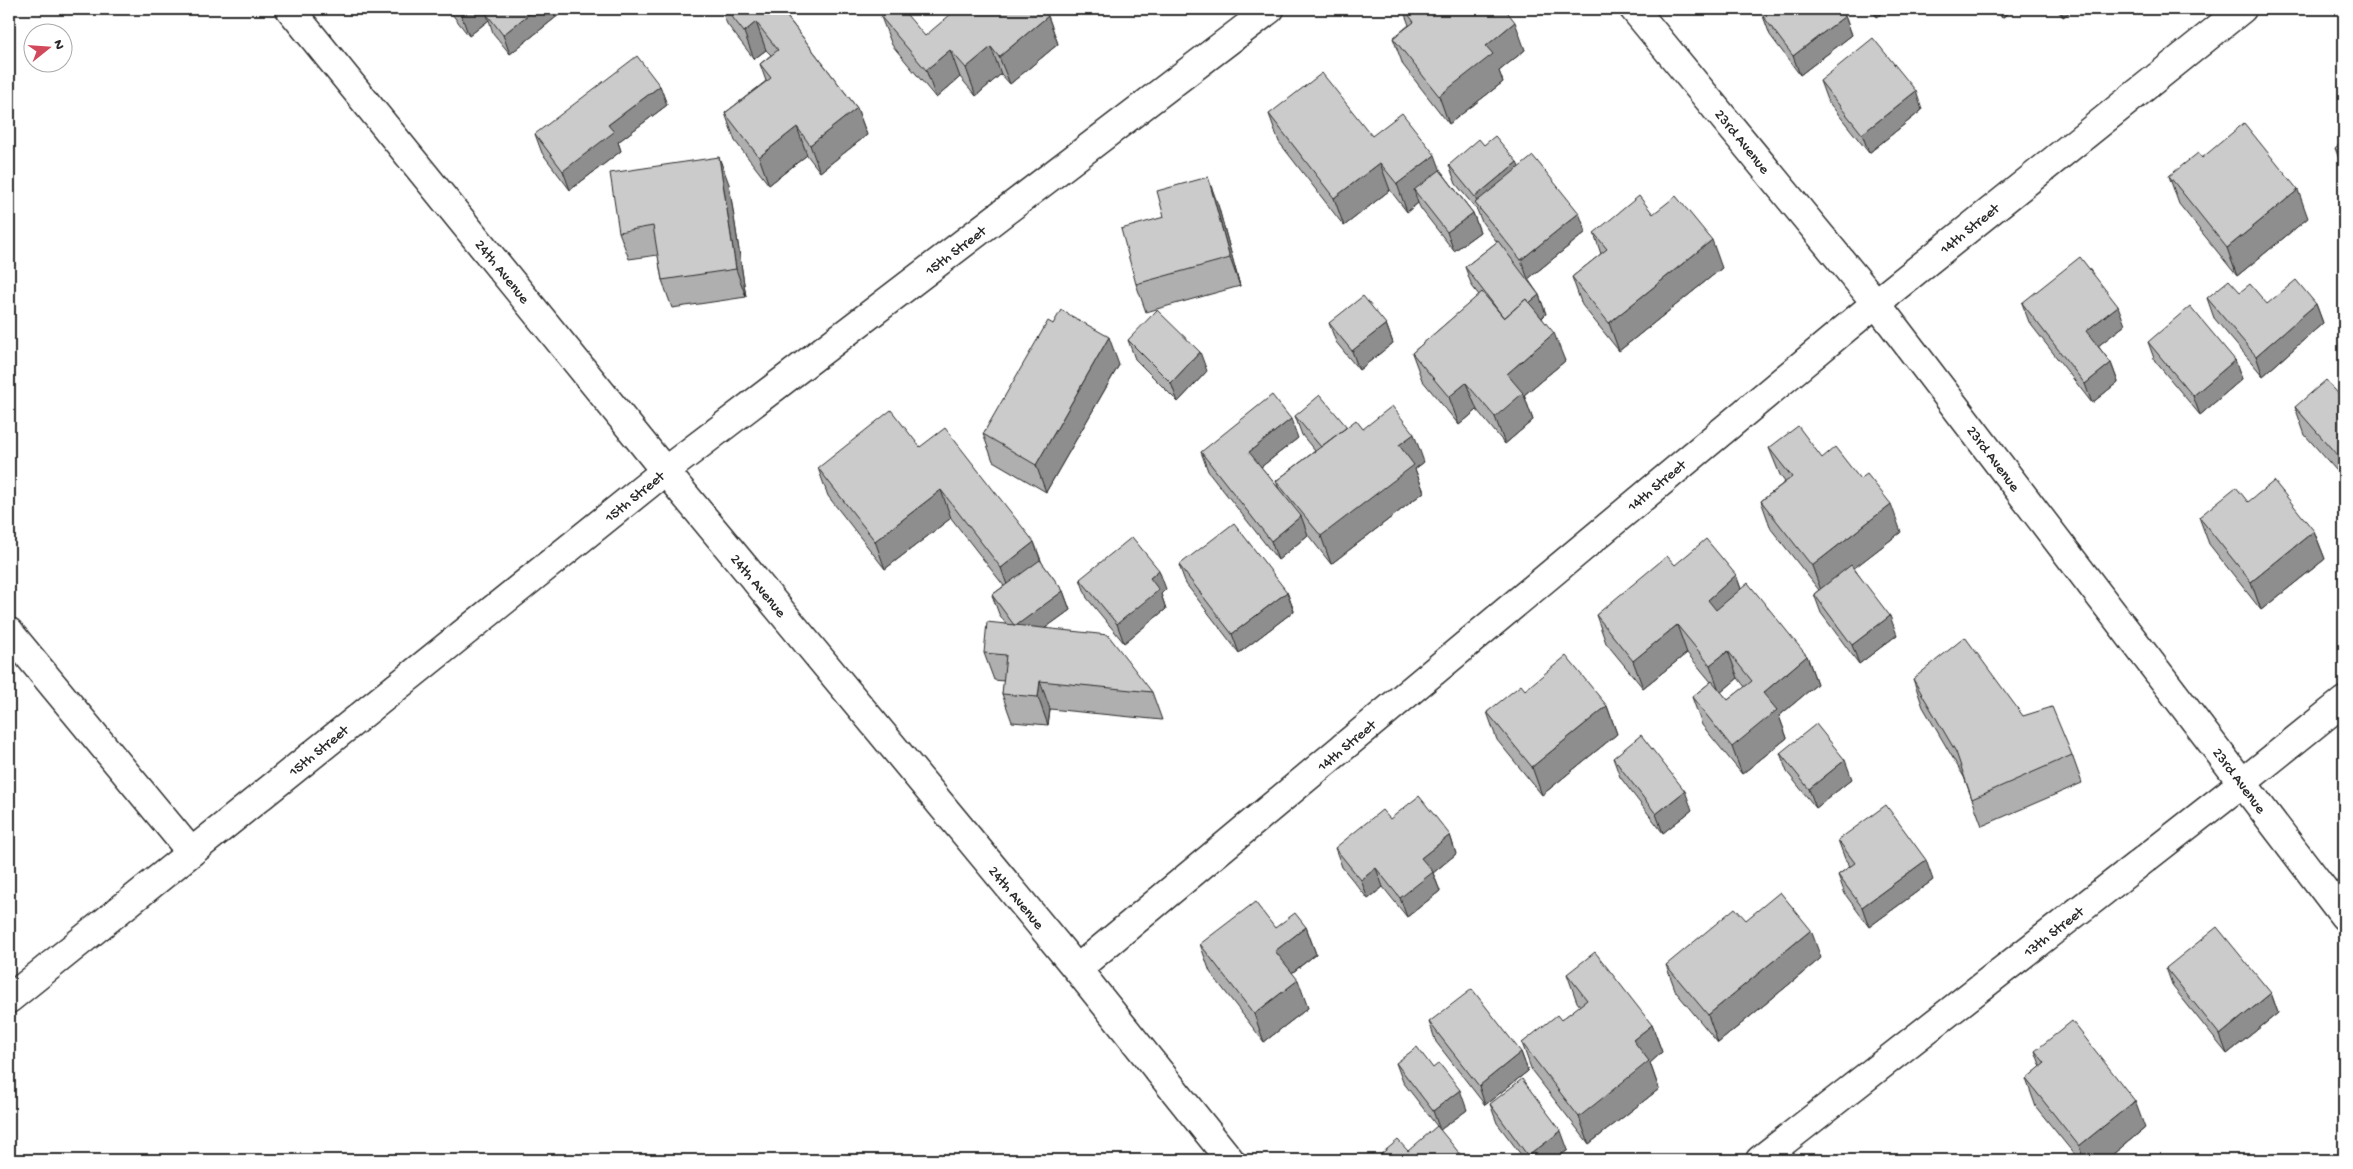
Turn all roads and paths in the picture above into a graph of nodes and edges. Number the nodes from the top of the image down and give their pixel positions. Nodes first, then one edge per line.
1 (290, 9) edge
2 (1270, 9) edge
3 (1634, 9) edge
4 (2242, 9) edge
5 (1876, 302) junction
6 (665, 471) junction
7 (9, 632) edge
8 (2344, 701) edge
9 (2242, 783) junction
10 (191, 852) junction
11 (2344, 916) edge
12 (1077, 969) junction
13 (9, 999) edge
14 (1230, 1160) edge
15 (1760, 1160) edge

1 - 6 street, 24th Avenue
2 - 6 street, 15th Street
3 - 5 street, 23rd Avenue
4 - 5 street, 14th Street
5 - 9 street, 23rd Avenue
5 - 12 street, 14th Street
6 - 10 street, 15th Street
6 - 12 street, 24th Avenue
7 - 10 street
8 - 9 street, 13th Street
9 - 11 street, 23rd Avenue
9 - 15 street, 13th Street
10 - 13 street, 15th Street
12 - 14 street, 24th Avenue

